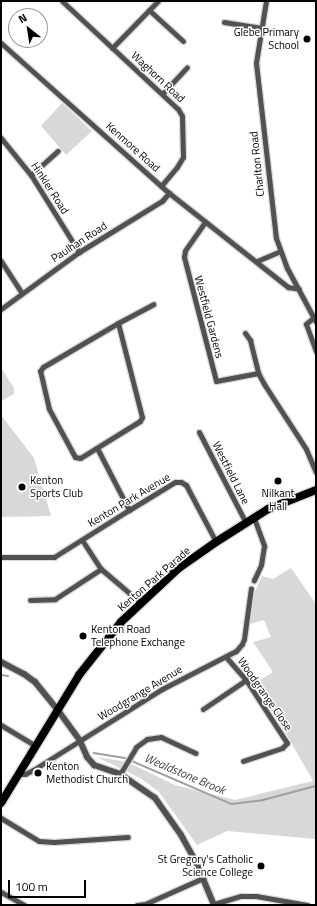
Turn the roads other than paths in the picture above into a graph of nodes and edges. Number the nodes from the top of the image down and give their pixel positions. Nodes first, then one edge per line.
1 (62, 1) edge
2 (158, 1) edge
3 (266, 1) edge
4 (149, 10) junction
5 (224, 22) dead end
6 (262, 28) junction
7 (183, 41) dead end
8 (1, 43) edge
9 (112, 48) junction
10 (187, 67) dead end
11 (163, 93) junction
12 (1, 138) edge
13 (58, 152) dead end
14 (31, 175) junction
15 (161, 186) junction
16 (169, 193) junction
17 (206, 222) junction
18 (280, 251) junction
19 (79, 252) junction
20 (1, 261) edge
21 (257, 261) junction
22 (298, 289) junction
23 (22, 293) junction
24 (153, 304) dead end
25 (1, 309) edge
26 (315, 319) edge
27 (118, 323) junction
28 (245, 333) dead end
29 (316, 350) edge
30 (258, 373) junction
31 (199, 432) dead end
32 (97, 448) junction
33 (316, 472) edge
34 (316, 490) edge
35 (128, 510) junction
36 (254, 518) junction
37 (246, 522) junction
38 (82, 540) junction
39 (216, 542) junction
40 (1, 557) edge
41 (101, 569) junction
42 (254, 580) dead end
43 (251, 588) dead end
44 (30, 600) dead end
45 (141, 603) junction
46 (226, 657) junction
47 (1, 662) edge
48 (246, 680) junction
49 (57, 709) junction
50 (203, 709) dead end
51 (1, 724) edge
52 (80, 741) junction
53 (36, 746) junction
54 (196, 754) dead end
55 (243, 761) dead end
56 (18, 774) junction
57 (120, 774) junction
58 (1, 803) edge
59 (1, 818) edge
60 (128, 837) dead end
61 (203, 878) junction
62 (1, 892) edge
63 (24, 905) edge
64 (137, 905) edge
65 (214, 905) edge
66 (307, 905) edge

1 - 9 street, Waghorn Road
2 - 4 street
3 - 6 street, Charlton Road
4 - 7 street
4 - 9 street
5 - 6 street
6 - 18 street, Charlton Road
8 - 15 street, Kenmore Road
9 - 11 street, Waghorn Road
10 - 11 street
11 - 15 street, Waghorn Road
12 - 14 street, Hinkler Road
13 - 14 street
14 - 19 street, Hinkler Road
15 - 16 street, Kenmore Road
16 - 17 street, Kenmore Road
16 - 19 street, Paulhan Road
17 - 21 street, Kenmore Road
17 - 30 street, Westfield Gardens
18 - 21 street
18 - 22 street, Charlton Road
19 - 23 street, Paulhan Road
20 - 23 street
21 - 22 street, Kenmore Road
22 - 26 street, Charlton Road
23 - 25 street, Paulhan Road
24 - 27 street
26 - 29 street, Charlton Road
27 - 32 street
27 - 32 street
28 - 30 street
30 - 33 street
31 - 37 street, Westfield Lane
32 - 35 street
34 - 36 main road, Kenton Park Parade
35 - 38 street, Kenton Park Avenue
35 - 39 street, Kenton Park Avenue
36 - 37 main road, Kenton Park Parade
36 - 42 street
37 - 39 main road, Kenton Park Parade
38 - 40 street
38 - 41 street, Kenton Park Avenue
39 - 45 main road, Kenton Park Parade
41 - 44 street
41 - 45 street, Kenton Park Avenue
43 - 46 street, Woodgrange Avenue
45 - 49 main road, Kenton Park Parade
46 - 48 street, Woodgrange Close
46 - 52 street, Woodgrange Avenue
47 - 49 street
48 - 50 street
48 - 55 street, Woodgrange Close
49 - 52 street
49 - 53 main road, Kenton Park Parade
51 - 53 street
52 - 56 street, Woodgrange Avenue
52 - 57 street
53 - 56 main road, Kenton Park Parade
54 - 57 street
56 - 58 main road, Kenton Park Parade
57 - 61 street
59 - 60 street
61 - 64 street
61 - 65 street
62 - 63 street
65 - 66 street

